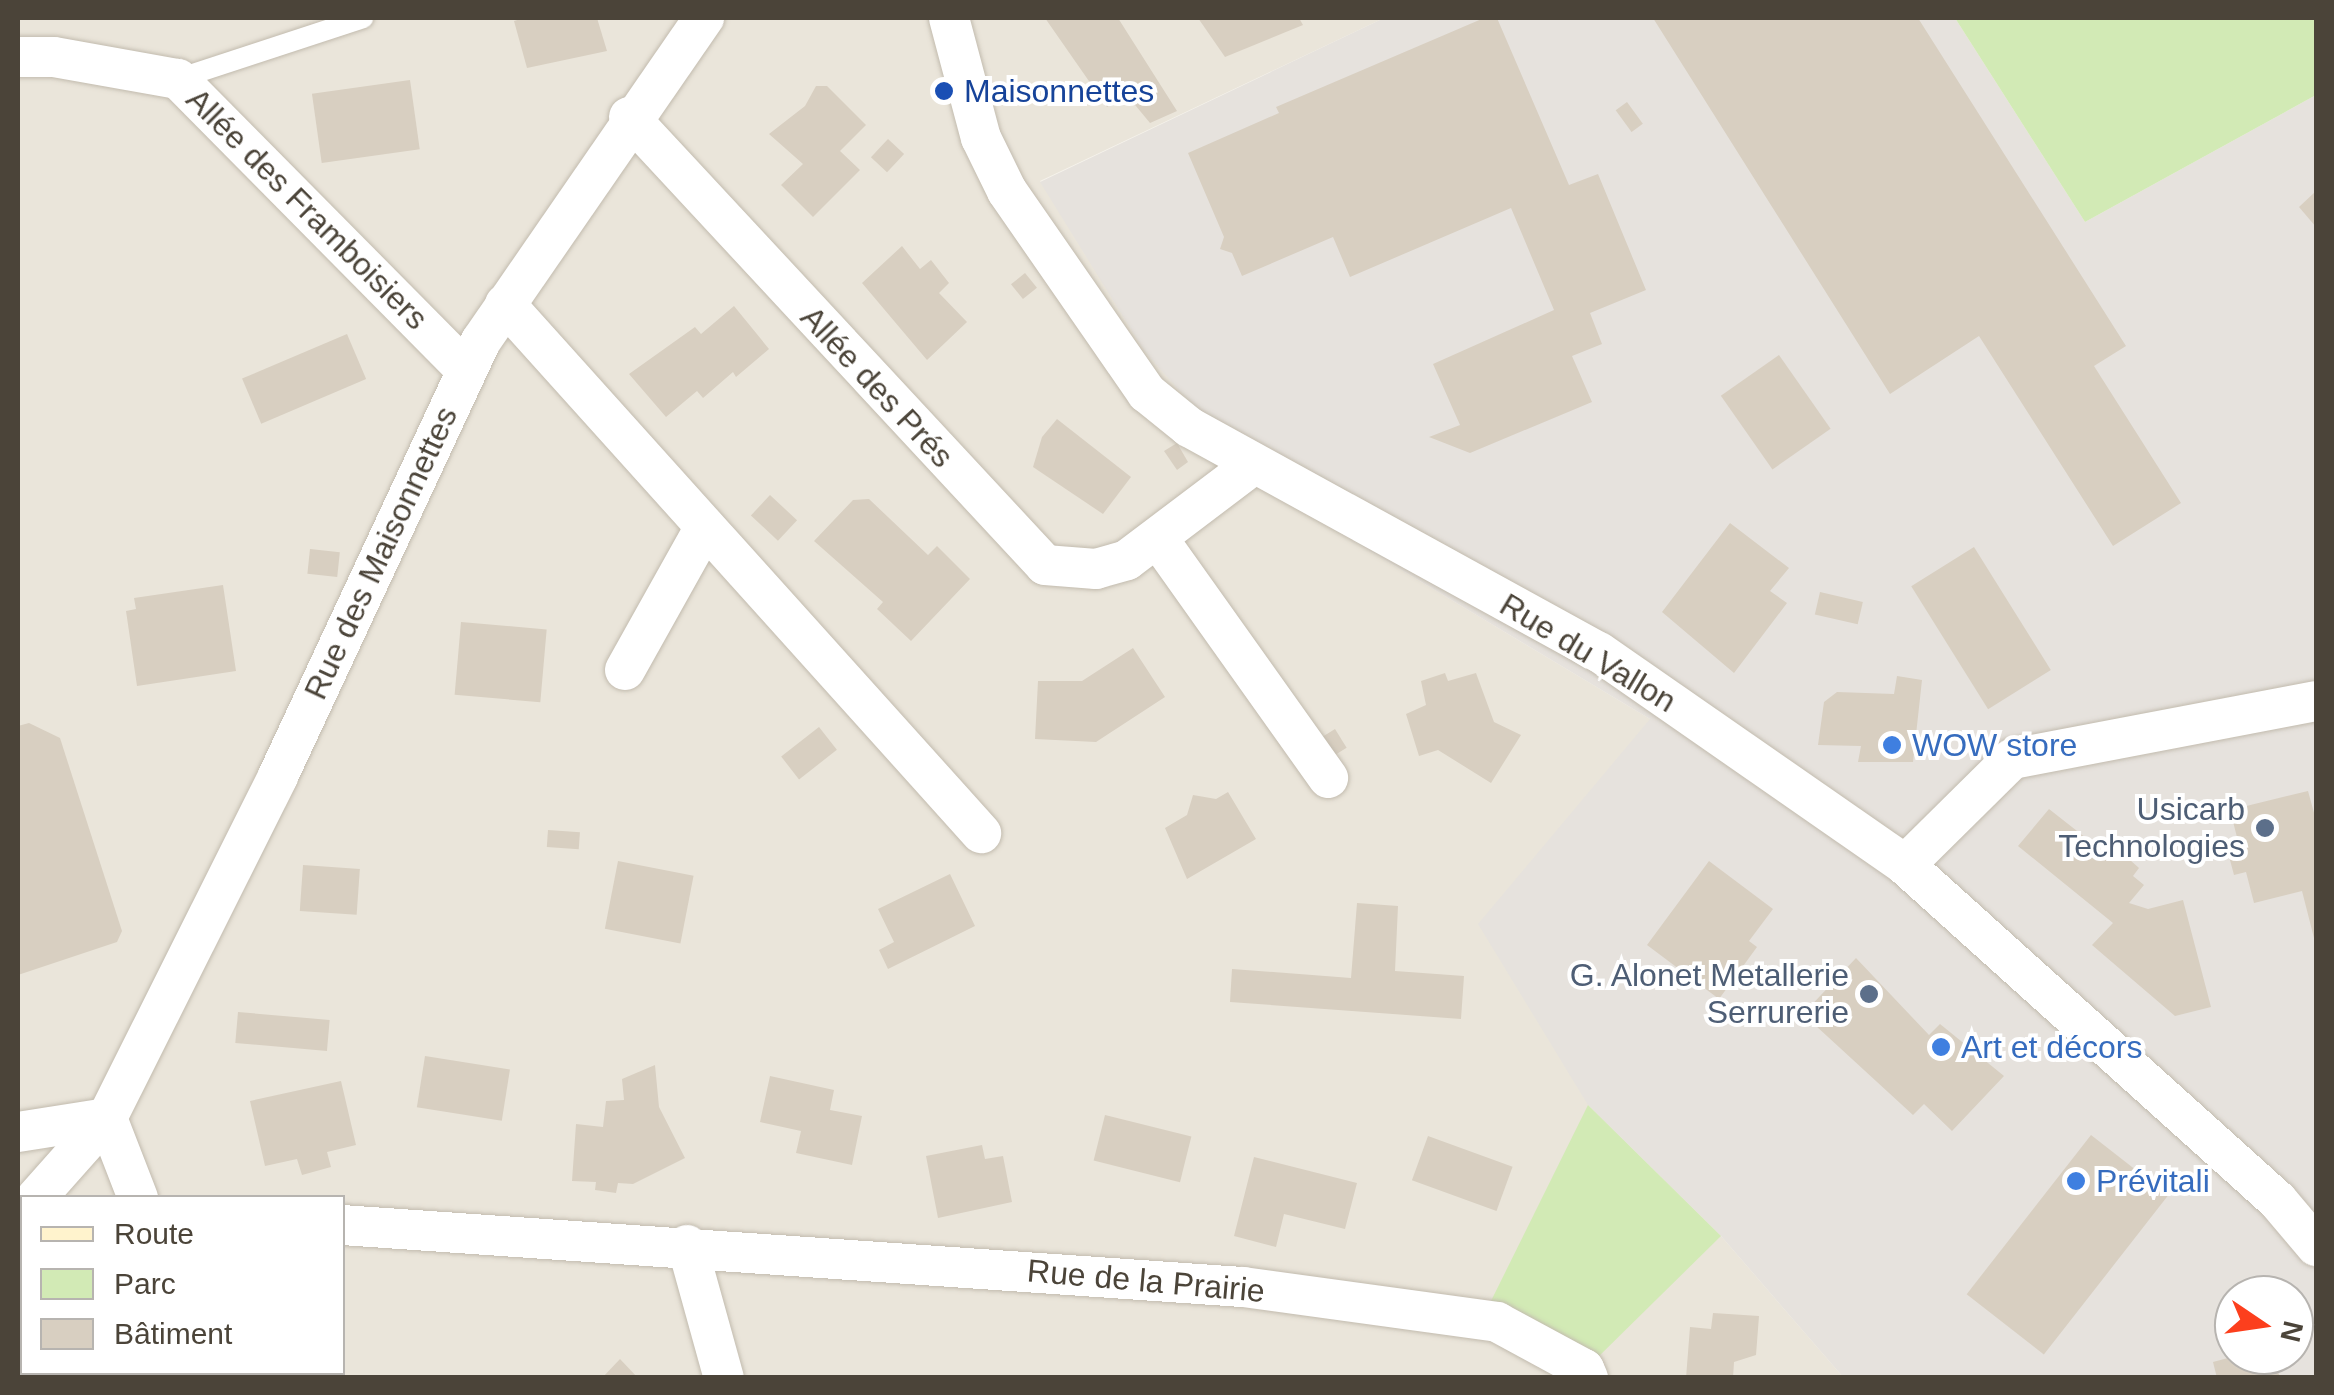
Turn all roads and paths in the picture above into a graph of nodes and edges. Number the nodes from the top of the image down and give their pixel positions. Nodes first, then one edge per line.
1 (362, 18) edge
2 (704, 18) edge
3 (949, 18) edge
4 (18, 57) edge
5 (178, 79) junction
6 (630, 117) junction
7 (504, 304) junction
8 (466, 370) junction
9 (1254, 464) junction
10 (705, 527) junction
11 (1159, 540) junction
12 (624, 670) dead end
13 (2316, 701) edge
14 (1328, 778) dead end
15 (981, 833) dead end
16 (1905, 865) junction
17 (107, 1118) junction
18 (18, 1132) edge
19 (39, 1195) edge
20 (135, 1195) edge
21 (345, 1226) edge
22 (686, 1245) junction
23 (2316, 1246) edge
24 (724, 1378) edge
25 (1588, 1378) edge

1 - 5 lane
2 - 6 street, Rue des Maisonnettes
3 - 9 street, Rue du Vallon
4 - 5 street, Allée des Framboisiers
5 - 8 street, Allée des Framboisiers
6 - 7 street, Rue des Maisonnettes
6 - 11 street, Allée des Prés
7 - 8 street, Rue des Maisonnettes
7 - 10 street
8 - 17 street, Rue des Maisonnettes
9 - 11 street, Allée des Prés
9 - 16 street, Rue du Vallon
10 - 12 street
10 - 15 street
11 - 14 street
13 - 16 street
16 - 23 street, Rue du Vallon
17 - 18 street
17 - 19 street, Rue des Maisonnettes
17 - 20 street
21 - 22 street, Rue de la Prairie
22 - 24 street
22 - 25 street, Rue de la Prairie

